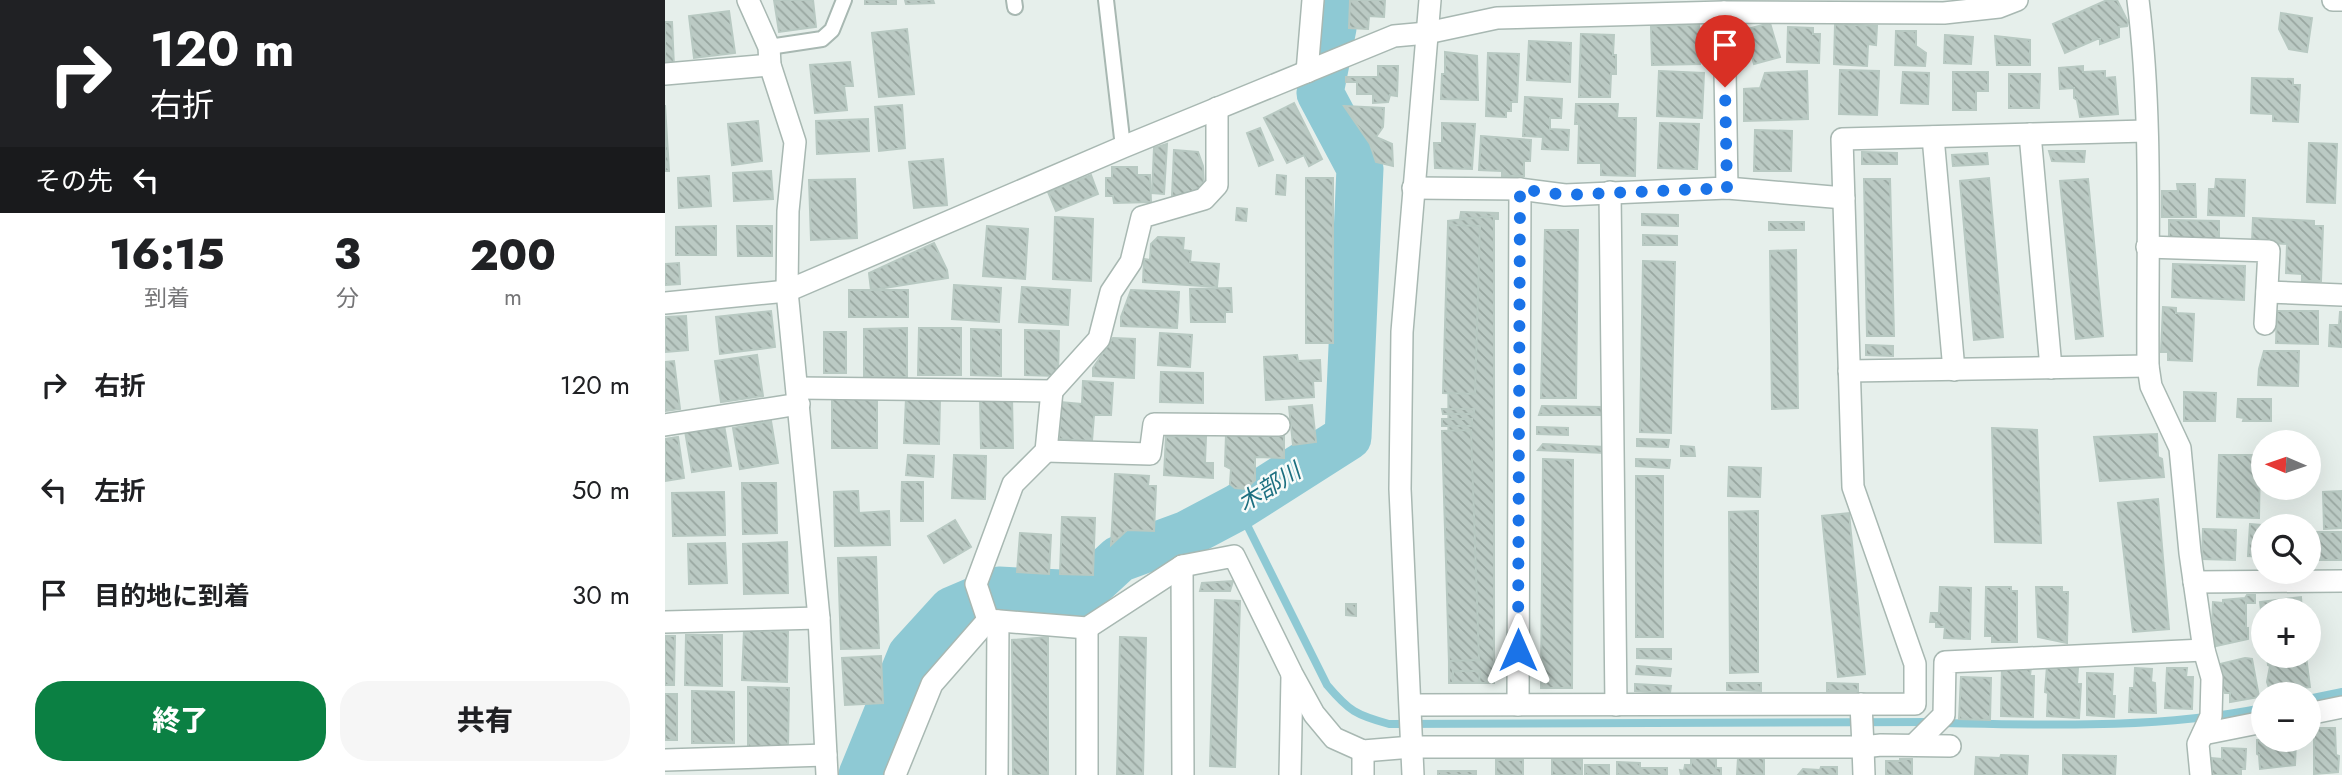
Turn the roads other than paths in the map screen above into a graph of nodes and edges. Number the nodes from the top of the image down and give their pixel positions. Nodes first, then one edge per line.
1 (748, 0) edge
2 (844, 0) edge
3 (1106, 0) edge
4 (1313, 0) edge
5 (1430, 0) edge
6 (2017, 0) edge
7 (2138, 0) edge
8 (2333, 0) edge
9 (2342, 0) edge
10 (1724, 12) junction
11 (1427, 33) junction
12 (769, 56) junction
13 (1307, 72) junction
14 (665, 74) edge
15 (1217, 108) junction
16 (2146, 131) junction
17 (2030, 134) junction
18 (1933, 137) junction
19 (1123, 148) junction
20 (1413, 188) junction
21 (1727, 188) junction
22 (1520, 189) junction
23 (1610, 192) junction
24 (1844, 198) junction
25 (2147, 247) junction
26 (787, 291) junction
27 (2267, 292) junction
28 (2342, 295) edge
29 (665, 303) edge
30 (2265, 324) dead end
31 (2148, 366) junction
32 (2051, 368) junction
33 (1954, 370) junction
34 (1850, 371) junction
35 (1052, 391) junction
36 (798, 396) junction
37 (665, 425) edge
38 (1279, 425) dead end
39 (1046, 451) junction
40 (1182, 566) junction
41 (2342, 581) edge
42 (2195, 582) junction
43 (820, 618) junction
44 (993, 621) junction
45 (665, 622) edge
46 (1087, 628) junction
47 (2204, 650) junction
48 (1292, 674) junction
49 (1861, 704) junction
50 (1411, 705) junction
51 (1518, 705) junction
52 (1616, 705) junction
53 (2342, 708) edge
54 (2321, 712) edge
55 (2251, 724) edge
56 (2203, 734) junction
57 (1914, 745) junction
58 (1950, 746) dead end
59 (1412, 747) junction
60 (1863, 747) junction
61 (1363, 751) junction
62 (665, 760) edge
63 (827, 765) edge
64 (895, 775) edge
65 (997, 775) edge
66 (1087, 775) edge
67 (1182, 775) edge
68 (1290, 775) edge
69 (1363, 775) edge
70 (1413, 775) edge
71 (1864, 775) edge
72 (2201, 775) edge

1 - 12 street
2 - 12 lane
3 - 19 lane
4 - 13 street
5 - 11 street
6 - 10 street
7 - 16 street
8 - 9 street
10 - 11 street
10 - 21 street
11 - 13 street
11 - 20 street
12 - 14 street
12 - 26 street
13 - 15 street
15 - 19 street
15 - 35 street
16 - 17 street
16 - 25 street
17 - 18 street
17 - 32 street
18 - 24 street
18 - 33 street
19 - 26 street
20 - 22 street
20 - 50 street
21 - 23 street
21 - 24 street
22 - 23 street
22 - 51 street
23 - 52 street
24 - 34 street
25 - 27 street
25 - 31 street
26 - 29 street
26 - 36 street
27 - 28 street
27 - 30 street
31 - 32 street
31 - 42 street
32 - 33 street
33 - 34 street
34 - 49 street
35 - 36 street
35 - 39 street
36 - 37 street
36 - 43 street
38 - 39 street
39 - 44 street
40 - 46 street
40 - 48 street
40 - 67 street
41 - 42 street
42 - 47 street
43 - 45 street
43 - 63 street
44 - 46 street
44 - 64 street
44 - 65 street
46 - 66 street
47 - 56 street
47 - 57 street
48 - 61 street
48 - 68 street
49 - 52 street
49 - 60 street
50 - 51 street
50 - 59 street
51 - 52 street
53 - 54 street
55 - 56 street
56 - 72 street
57 - 58 street
57 - 60 street
59 - 60 street
59 - 61 street
59 - 70 street
60 - 71 street
61 - 69 street
62 - 63 street

